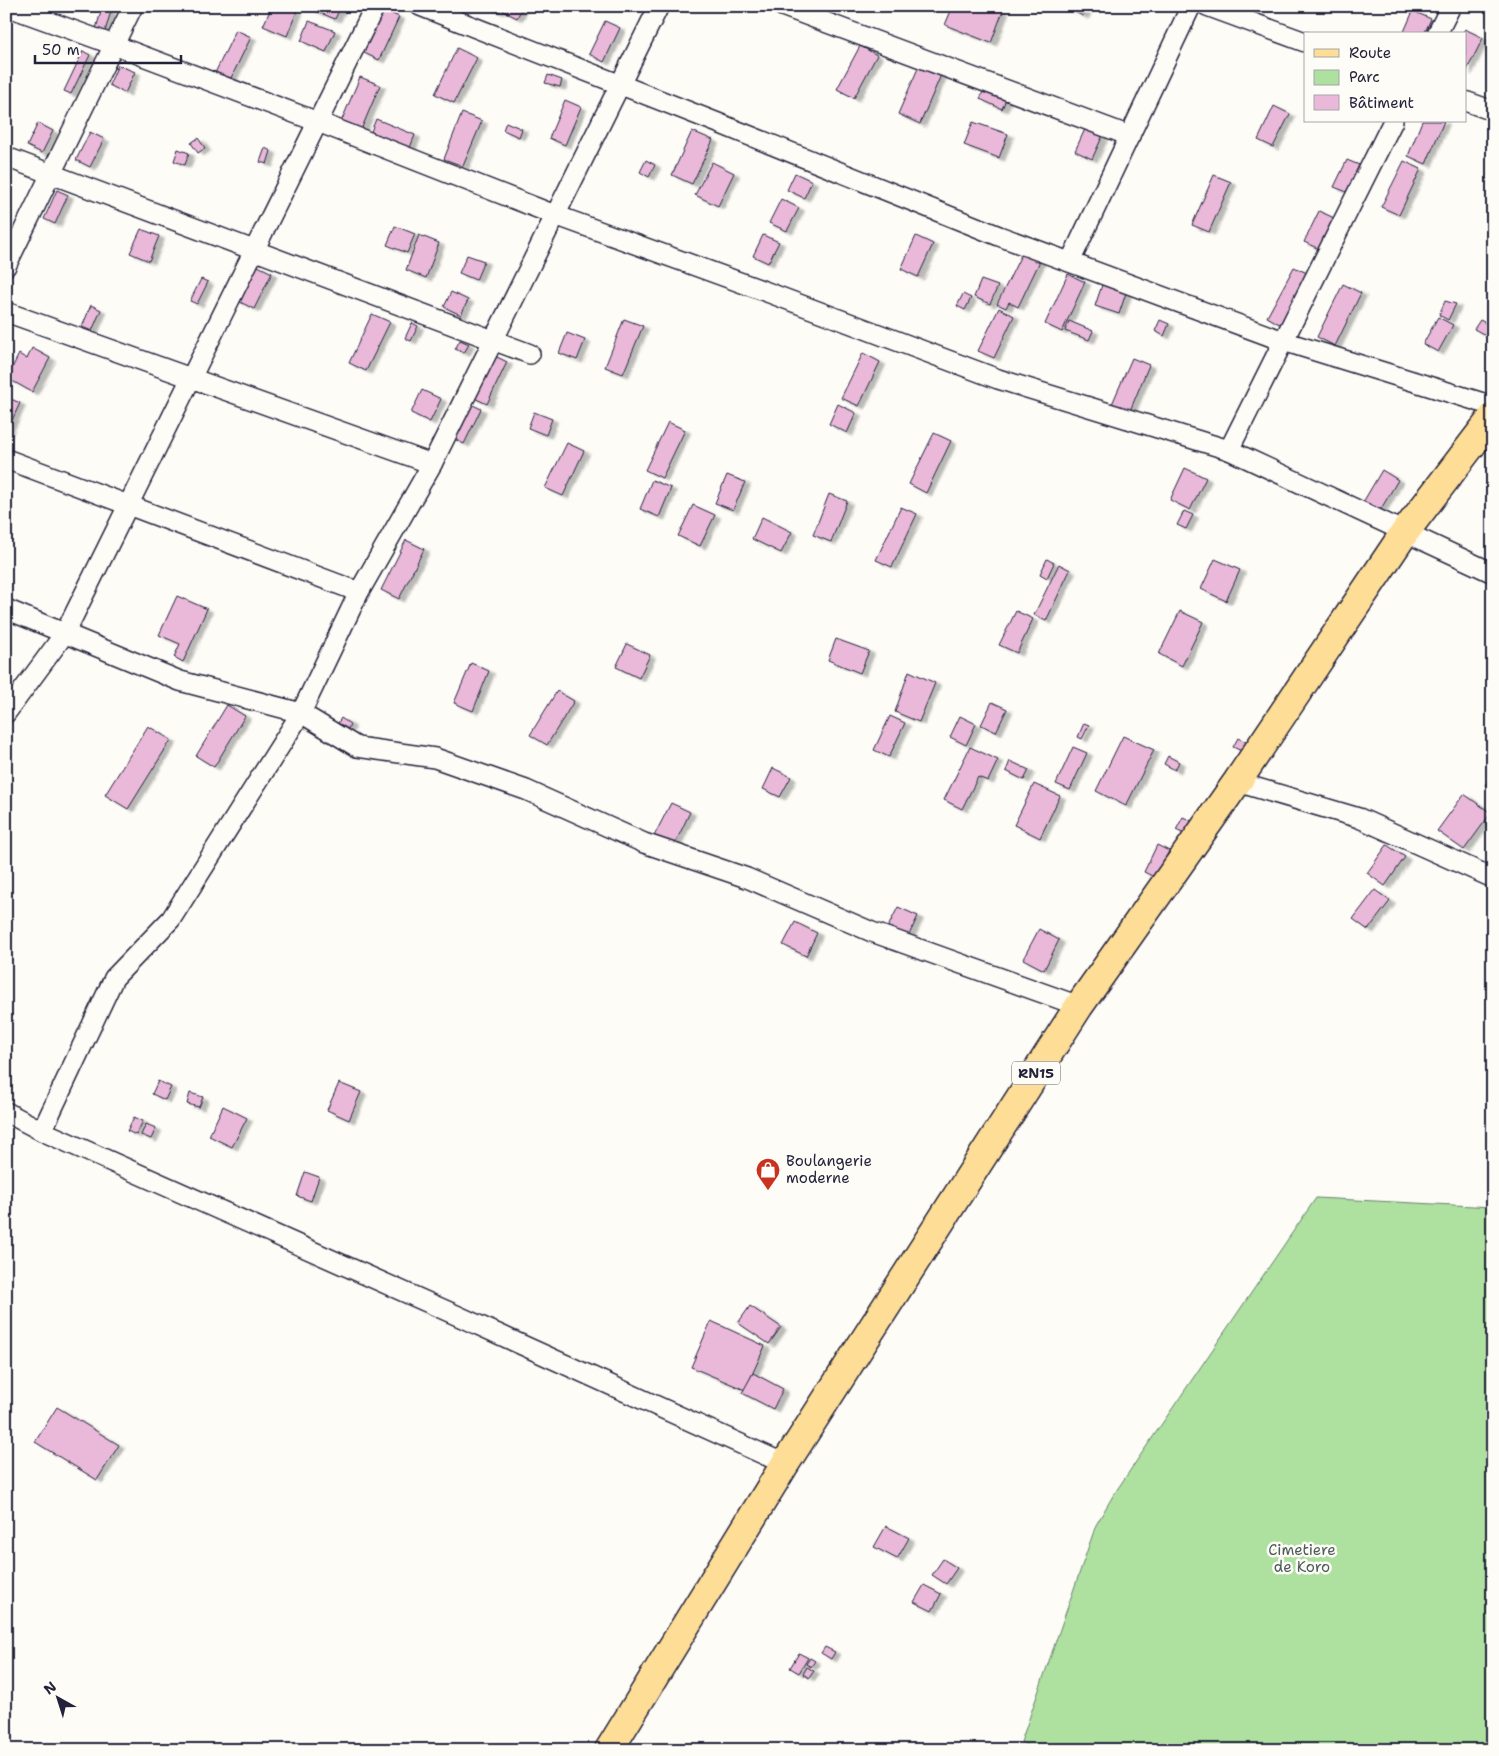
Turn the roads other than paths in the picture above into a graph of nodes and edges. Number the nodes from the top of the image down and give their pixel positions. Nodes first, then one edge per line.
1 (6, 6) edge
2 (133, 6) edge
3 (375, 6) edge
4 (420, 6) edge
5 (659, 6) edge
6 (782, 6) edge
7 (1191, 6) edge
8 (1207, 6) edge
9 (1451, 6) edge
10 (1438, 32) edge
11 (1304, 42) edge
12 (114, 45) junction
13 (621, 86) junction
14 (1466, 101) edge
15 (1493, 111) edge
16 (318, 122) junction
17 (1392, 122) edge
18 (1130, 136) junction
19 (6, 157) edge
20 (51, 174) junction
21 (555, 215) junction
22 (254, 250) junction
23 (1070, 262) junction
24 (6, 266) edge
25 (6, 312) edge
26 (494, 340) junction
27 (1283, 341) junction
28 (530, 354) dead end
29 (191, 378) junction
30 (1493, 406) edge
31 (1493, 417) edge
32 (1229, 450) junction
33 (6, 459) edge
34 (432, 464) junction
35 (128, 505) junction
36 (1405, 532) junction
37 (1493, 573) edge
38 (359, 592) junction
39 (6, 609) edge
40 (65, 633) junction
41 (301, 713) junction
42 (6, 714) edge
43 (1237, 782) junction
44 (1493, 878) edge
45 (1080, 1006) junction
46 (6, 1112) edge
47 (42, 1131) junction
48 (785, 1464) junction
49 (610, 1750) edge

1 - 12 street
2 - 12 street
3 - 16 street
4 - 13 street
5 - 13 street
6 - 18 street
7 - 18 street
8 - 11 street
9 - 10 street
12 - 16 street
12 - 20 street
13 - 21 street
13 - 23 street
14 - 15 street
16 - 21 street
16 - 22 street
17 - 27 street
18 - 23 street
19 - 20 street
20 - 22 street
20 - 24 street
21 - 26 street
21 - 32 street
22 - 26 street
22 - 29 street
23 - 27 street
25 - 29 street
26 - 28 street
26 - 34 street
27 - 30 street
27 - 32 street
29 - 34 street
29 - 35 street
31 - 36 main road, RN15
32 - 36 street
33 - 35 street
34 - 38 street
35 - 38 street
35 - 40 street
36 - 37 street
36 - 43 main road, RN15
38 - 41 street
39 - 40 street
40 - 41 street
40 - 42 street
41 - 45 street
41 - 47 street
43 - 44 street
43 - 45 main road, RN15
45 - 48 main road, RN15
46 - 47 street
47 - 48 street
48 - 49 main road, RN15

